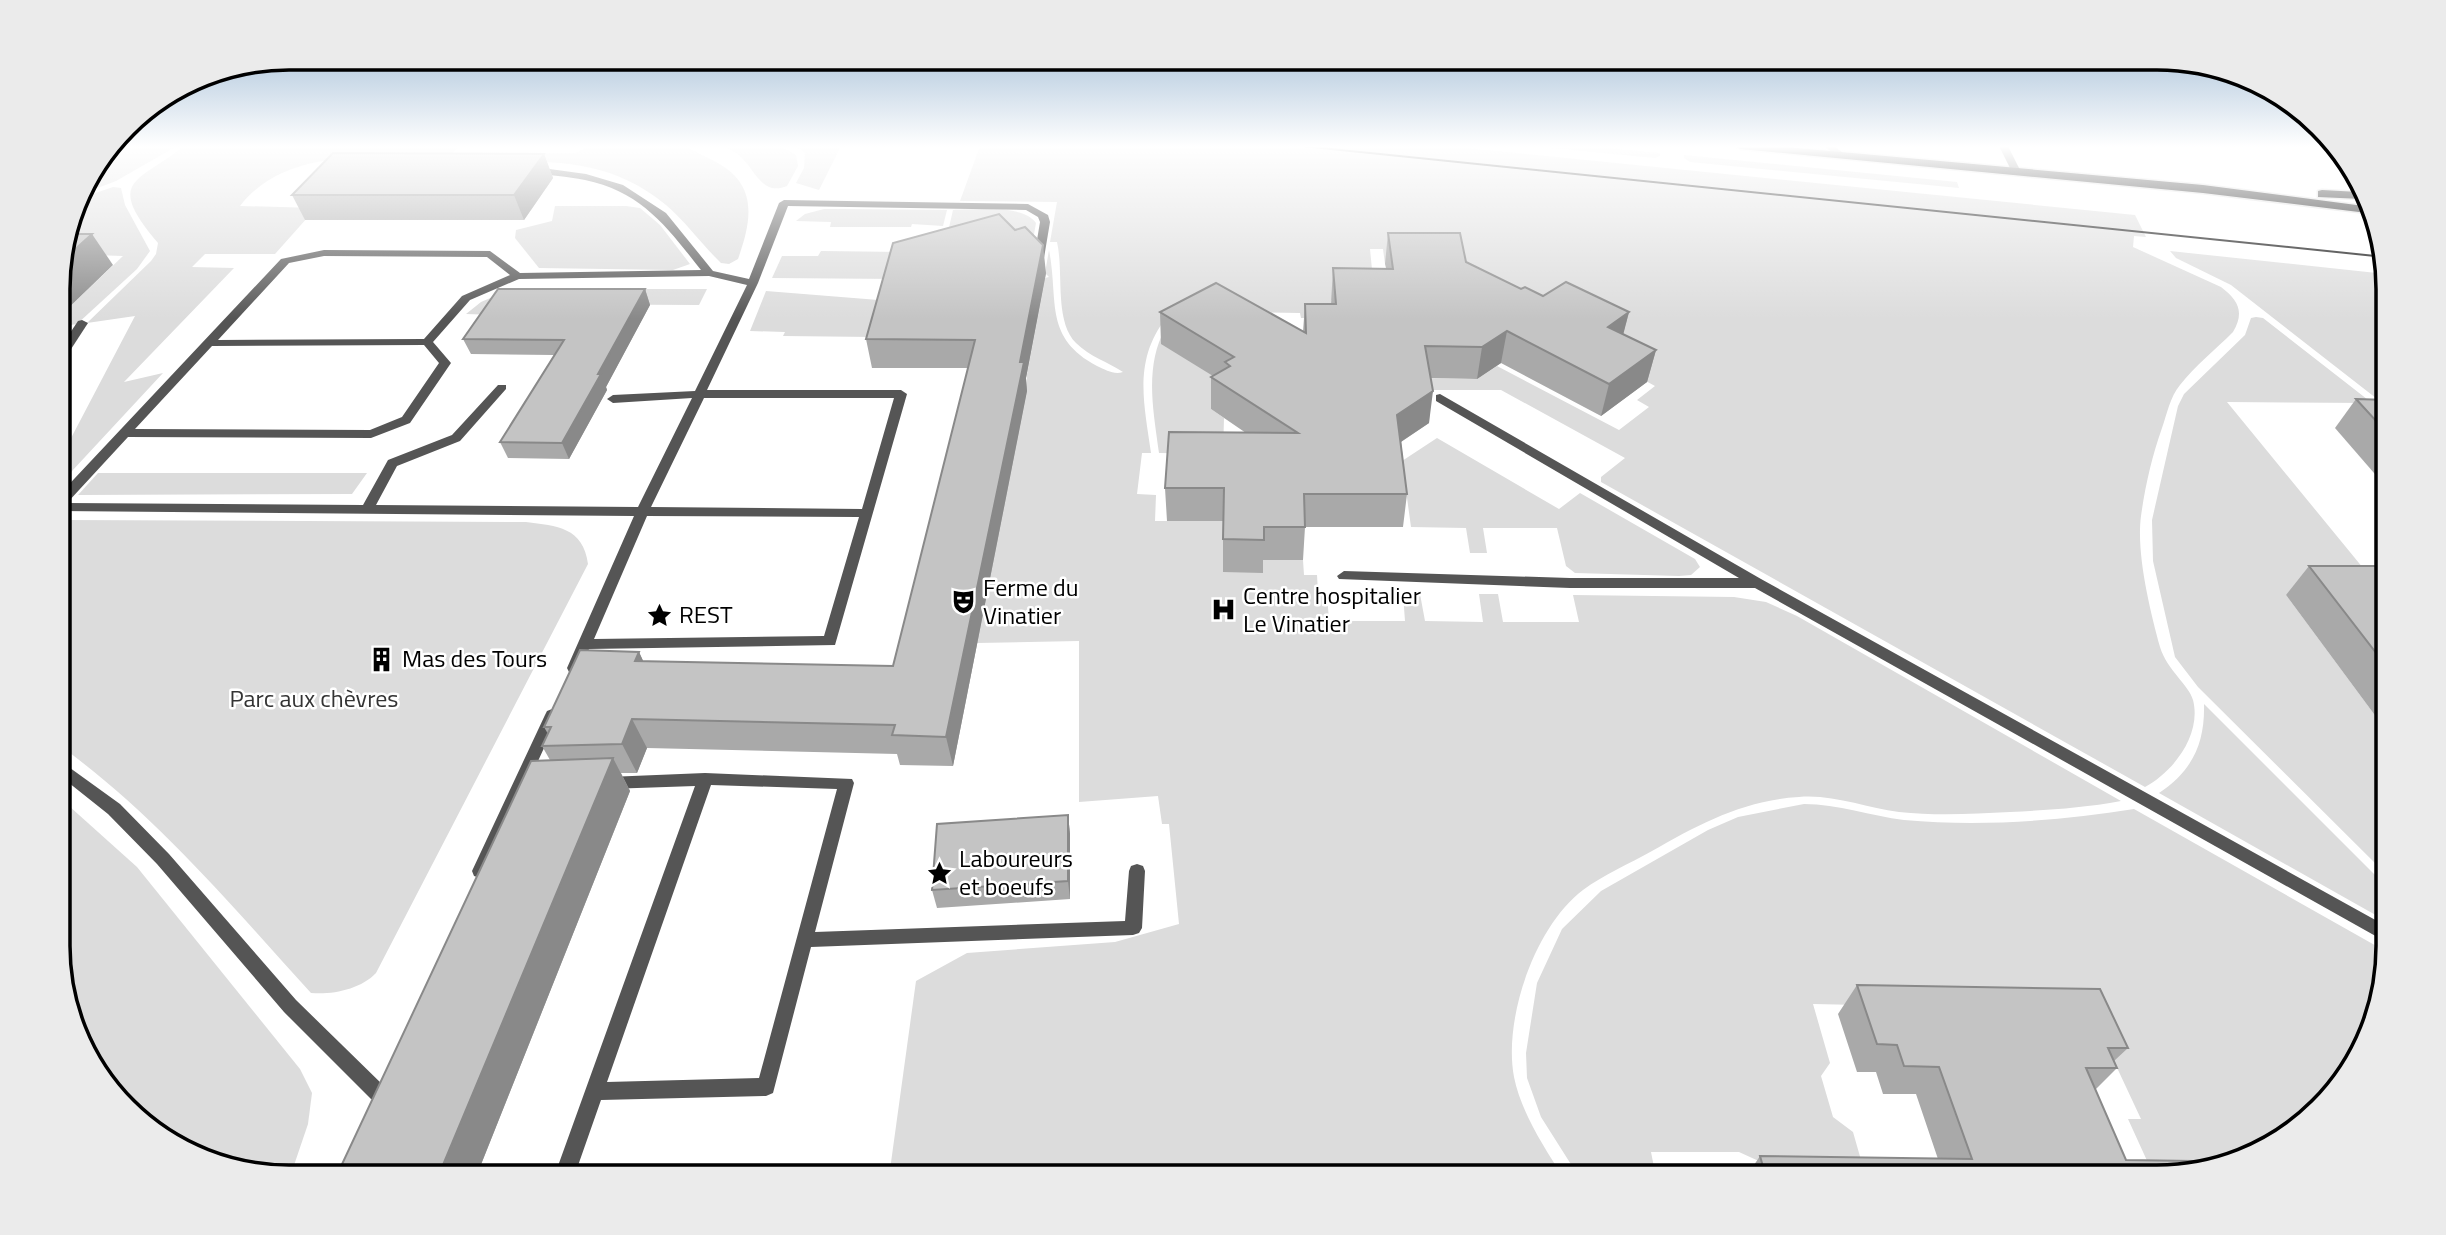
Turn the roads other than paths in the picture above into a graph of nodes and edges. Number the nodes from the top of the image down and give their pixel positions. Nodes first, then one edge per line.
1 (645, 204) edge
2 (784, 204) edge
3 (823, 204) edge
4 (2314, 204) edge
5 (2361, 209) edge
6 (1039, 258) edge
7 (709, 273) junction
8 (517, 276) junction
9 (753, 283) junction
10 (82, 323) dead end
11 (70, 342) edge
12 (427, 342) junction
13 (208, 343) junction
14 (502, 387) dead end
15 (699, 394) junction
16 (1440, 398) dead end
17 (613, 399) dead end
18 (122, 433) junction
19 (70, 492) edge
20 (70, 505) edge
21 (367, 509) junction
22 (643, 511) junction
23 (868, 513) junction
24 (1345, 576) dead end
25 (1756, 582) junction
26 (585, 644) junction
27 (568, 680) edge
28 (557, 703) edge
29 (70, 775) edge
30 (705, 779) junction
31 (585, 783) edge
32 (1138, 871) dead end
33 (474, 884) edge
34 (2376, 929) edge
35 (804, 940) junction
36 (595, 1091) junction
37 (378, 1093) edge
38 (568, 1165) edge

1 - 7 street
2 - 9 street
3 - 6 street
4 - 5 main road
7 - 8 street
7 - 9 street
8 - 12 street
8 - 13 street
9 - 15 street
10 - 11 street
12 - 13 street
12 - 18 street
13 - 18 street
14 - 21 street
15 - 17 street
15 - 22 street
15 - 23 street
16 - 25 street
18 - 19 street
20 - 21 street
21 - 22 street
22 - 23 street
22 - 26 street
23 - 26 street
24 - 25 street
25 - 34 street
26 - 27 street
28 - 33 street
29 - 37 street
30 - 31 street
30 - 35 street
30 - 36 street
32 - 35 street
35 - 36 street
36 - 38 street

